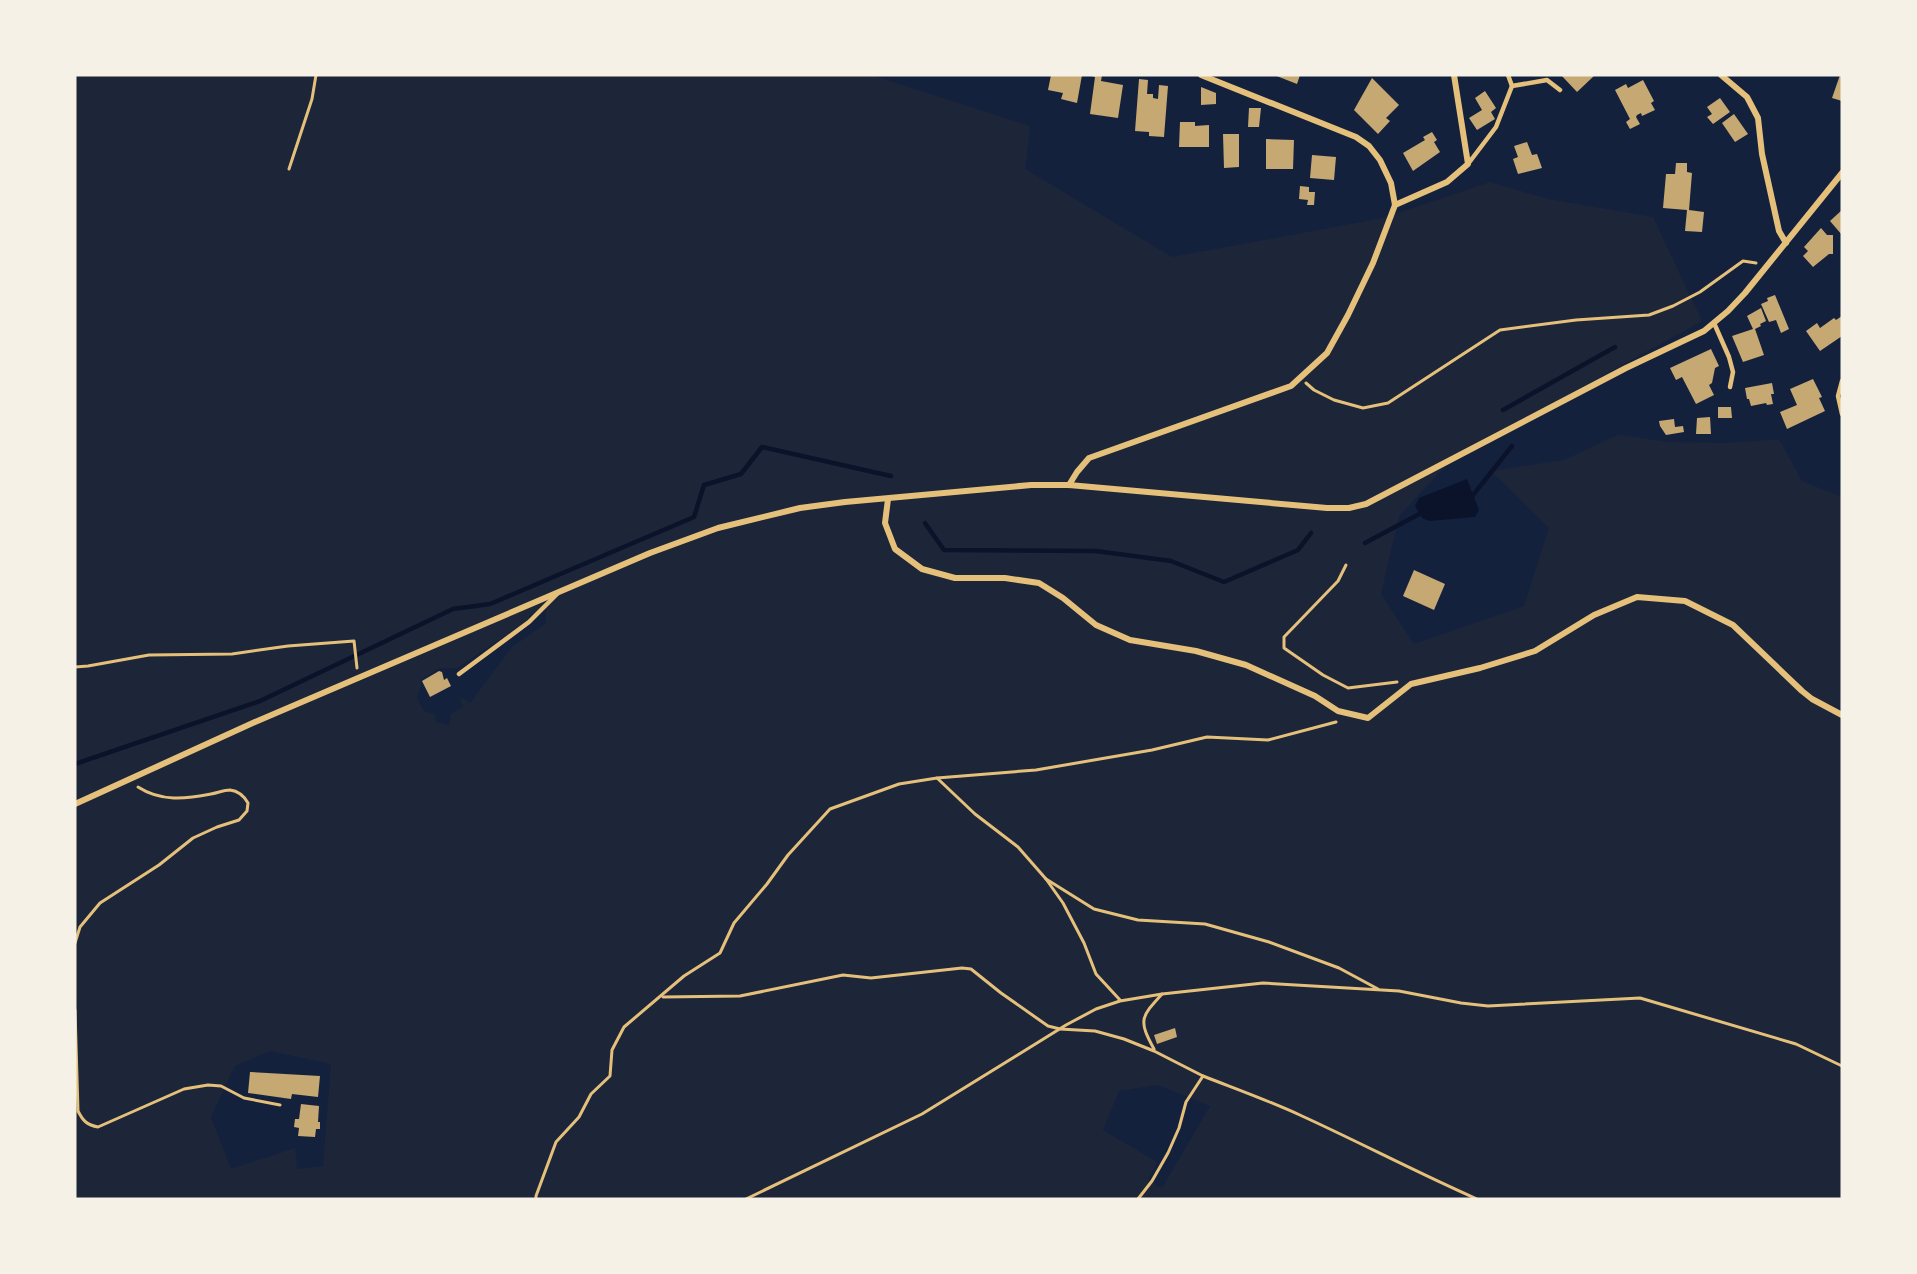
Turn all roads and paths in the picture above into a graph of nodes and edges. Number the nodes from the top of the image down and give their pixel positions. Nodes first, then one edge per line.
1 (316, 75) edge
2 (1201, 75) edge
3 (1454, 75) edge
4 (1508, 75) edge
5 (1721, 75) edge
6 (1512, 86) junction
7 (1560, 90) dead end
8 (1468, 164) junction
9 (289, 169) dead end
10 (1842, 173) edge
11 (1395, 205) junction
12 (1786, 243) junction
13 (1767, 265) junction
14 (1714, 323) junction
15 (1300, 378) junction
16 (1842, 381) edge
17 (1730, 387) dead end
18 (1842, 414) edge
19 (1069, 485) junction
20 (888, 499) junction
21 (1346, 566) dead end
22 (559, 592) junction
23 (75, 667) edge
24 (459, 674) dead end
25 (360, 678) junction
26 (1406, 681) dead end
27 (1842, 715) edge
28 (1338, 722) dead end
29 (938, 778) junction
30 (131, 779) junction
31 (75, 804) edge
32 (1046, 879) junction
33 (75, 943) edge
34 (1380, 990) junction
35 (1162, 994) junction
36 (662, 997) junction
37 (1120, 1001) junction
38 (75, 1010) edge
39 (1060, 1029) junction
40 (1154, 1051) junction
41 (1842, 1066) edge
42 (1203, 1076) junction
43 (280, 1105) dead end
44 (536, 1199) edge
45 (746, 1199) edge
46 (1138, 1199) edge
47 (1478, 1199) edge

1 - 9 path
2 - 11 street
3 - 8 street
4 - 6 lane
5 - 12 street
6 - 7 lane
6 - 8 lane
8 - 11 street
10 - 12 street
11 - 15 street
12 - 13 street
13 - 14 street
13 - 15 path
14 - 17 lane
14 - 19 street
15 - 19 street
16 - 18 lane
19 - 20 street
20 - 22 street
20 - 27 street
21 - 26 path
22 - 24 lane
22 - 25 street
23 - 25 path
25 - 30 street
28 - 29 path
29 - 32 path
29 - 36 path
30 - 31 street
30 - 33 path
32 - 34 path
32 - 37 path
34 - 35 path
34 - 41 path
35 - 37 path
35 - 40 path
36 - 39 path
36 - 44 path
37 - 39 path
38 - 43 path
39 - 40 path
39 - 45 path
40 - 42 path
42 - 46 path
42 - 47 path

